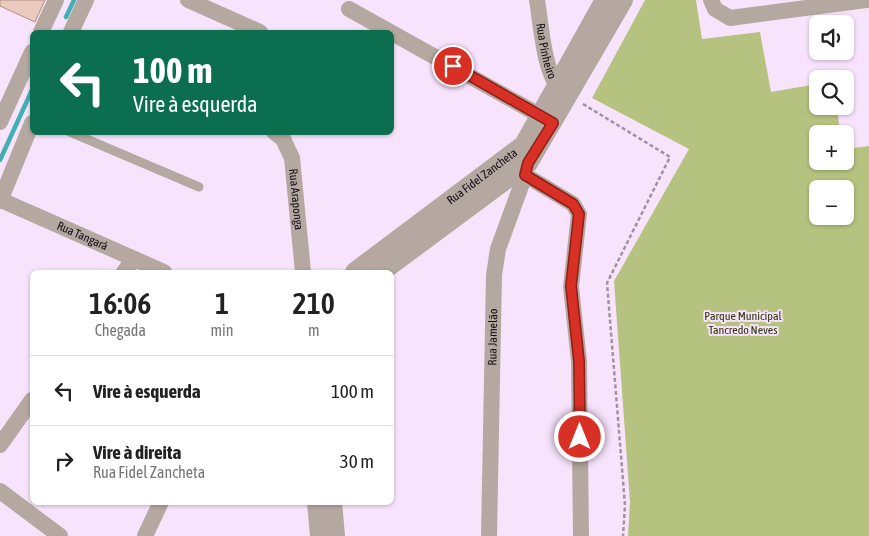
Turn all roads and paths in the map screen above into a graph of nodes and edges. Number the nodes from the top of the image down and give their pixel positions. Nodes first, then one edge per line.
1 (56, 0) edge
2 (86, 0) edge
3 (188, 0) edge
4 (537, 0) edge
5 (605, 0) edge
6 (623, 0) edge
7 (711, 0) edge
8 (866, 0) edge
9 (349, 9) dead end
10 (45, 30) edge
11 (72, 30) edge
12 (256, 30) edge
13 (387, 30) edge
14 (394, 34) edge
15 (30, 56) edge
16 (562, 91) junction
17 (546, 119) junction
18 (0, 122) edge
19 (30, 128) edge
20 (77, 135) edge
21 (278, 135) edge
22 (526, 161) junction
23 (198, 187) dead end
24 (1, 195) edge
25 (134, 259) junction
26 (126, 270) edge
27 (159, 270) edge
28 (303, 270) edge
29 (358, 270) edge
30 (384, 270) edge
31 (30, 403) edge
32 (0, 445) edge
33 (0, 491) edge
34 (160, 505) edge
35 (317, 505) edge
36 (332, 505) edge
37 (51, 533) edge
38 (144, 536) edge
39 (320, 536) edge
40 (335, 536) edge
41 (489, 536) edge
42 (581, 536) edge
43 (623, 536) edge

1 - 10 street
2 - 11 street
3 - 12 street
4 - 16 street, Rua Pinheiro
5 - 16 street, Rua Fidel Zancheta
6 - 16 street, Rua Fidel Zancheta
7 - 8 street
9 - 13 street
14 - 17 street
15 - 18 street
16 - 17 street, Rua Fidel Zancheta
16 - 43 path
17 - 22 street, Rua Fidel Zancheta
19 - 24 street
20 - 23 lane
21 - 28 street, Rua Araponga
22 - 29 street, Rua Fidel Zancheta
22 - 30 street, Rua Fidel Zancheta
22 - 41 street, Rua Jamelão
22 - 42 street
24 - 25 street, Rua Tangará
25 - 26 street
25 - 27 street, Rua Tangará
31 - 32 street
33 - 37 street
34 - 38 street
35 - 39 street
36 - 40 street

